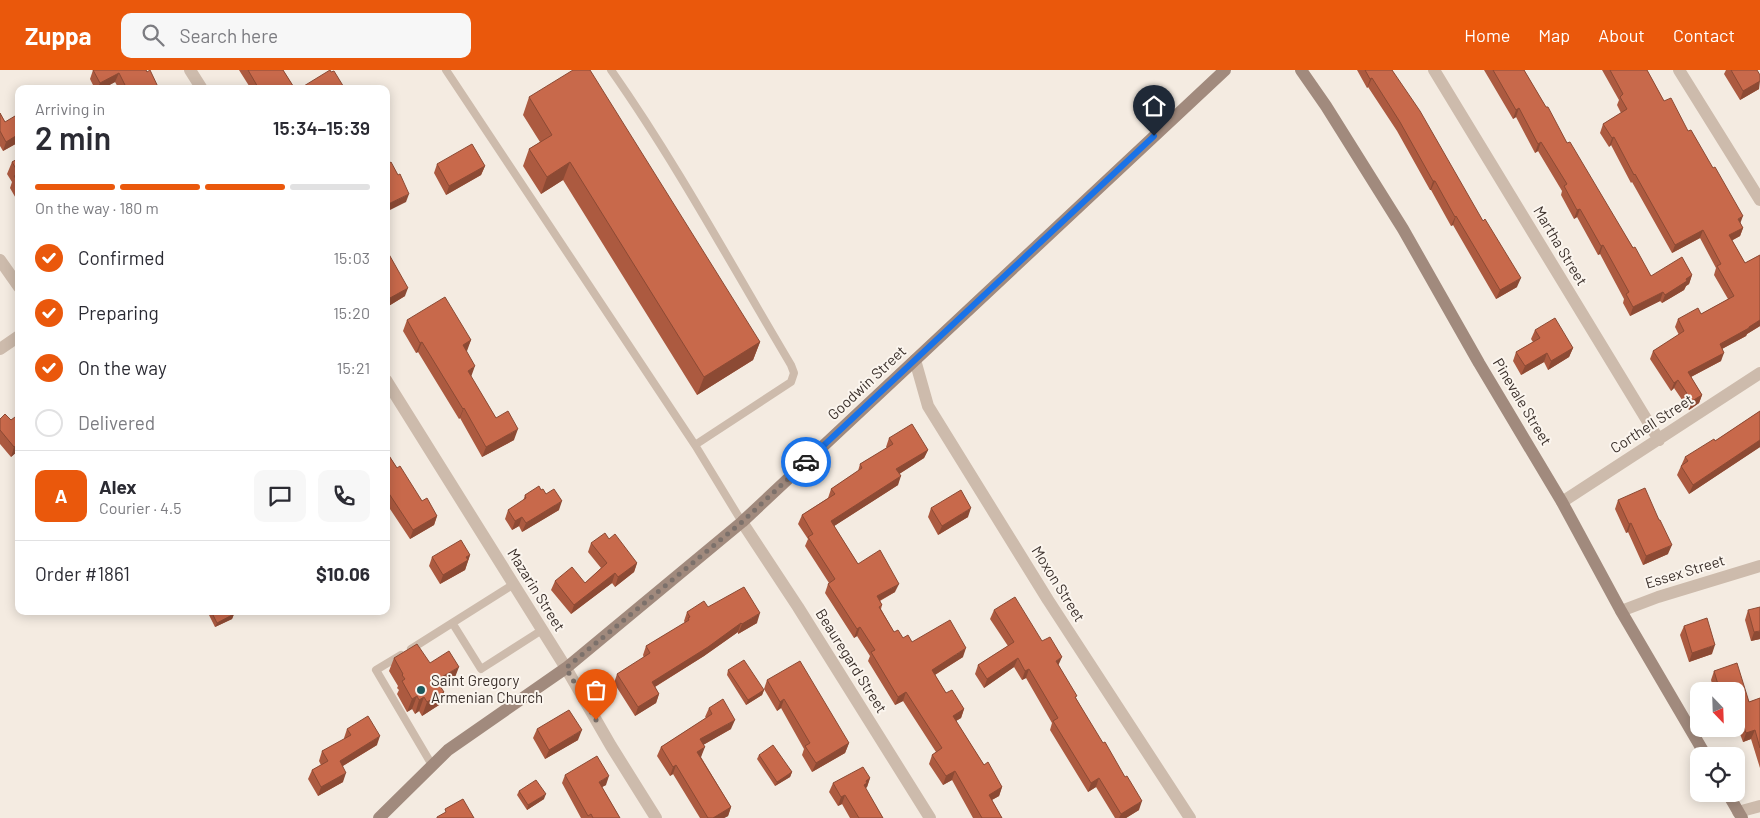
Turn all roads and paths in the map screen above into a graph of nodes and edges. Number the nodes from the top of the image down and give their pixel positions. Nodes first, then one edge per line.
1 (190, 70) edge
2 (446, 70) edge
3 (611, 70) edge
4 (1225, 70) edge
5 (1301, 70) edge
6 (1434, 70) edge
7 (1679, 70) edge
8 (199, 85) edge
9 (1760, 200) edge
10 (0, 260) edge
11 (15, 281) edge
12 (15, 339) edge
13 (0, 349) edge
14 (915, 360) junction
15 (1760, 374) edge
16 (390, 386) edge
17 (1659, 440) junction
18 (695, 445) junction
19 (1562, 502) junction
20 (742, 522) junction
21 (1760, 566) edge
22 (514, 584) junction
23 (1620, 610) junction
24 (453, 624) junction
25 (542, 630) junction
26 (566, 668) junction
27 (1701, 747) edge
28 (432, 765) junction
29 (1733, 802) edge
30 (1760, 806) edge
31 (1740, 815) edge
32 (380, 818) edge
33 (656, 818) edge
34 (930, 818) edge
35 (1190, 818) edge

1 - 8 street
2 - 18 lane
3 - 18 lane
4 - 14 main road, Goodwin Street
5 - 19 main road, Pinevale Street
6 - 17 street, Martha Street
7 - 9 street
10 - 11 street
12 - 13 street
14 - 20 main road, Goodwin Street
14 - 35 street, Moxon Street
15 - 17 street, Corthell Street
16 - 22 street, Mazarin Street
17 - 19 street, Corthell Street
18 - 20 lane
19 - 23 main road, Pinevale Street
20 - 26 main road, Goodwin Street
20 - 34 street, Beauregard Street
21 - 23 street, Essex Street
22 - 24 lane
22 - 25 street, Mazarin Street
23 - 27 main road, Pinevale Street
24 - 25 lane
24 - 28 lane
25 - 26 street, Mazarin Street
26 - 28 main road, Goodwin Street
26 - 33 street, Mazarin Street
28 - 32 main road, Goodwin Street
29 - 31 main road
30 - 31 street

